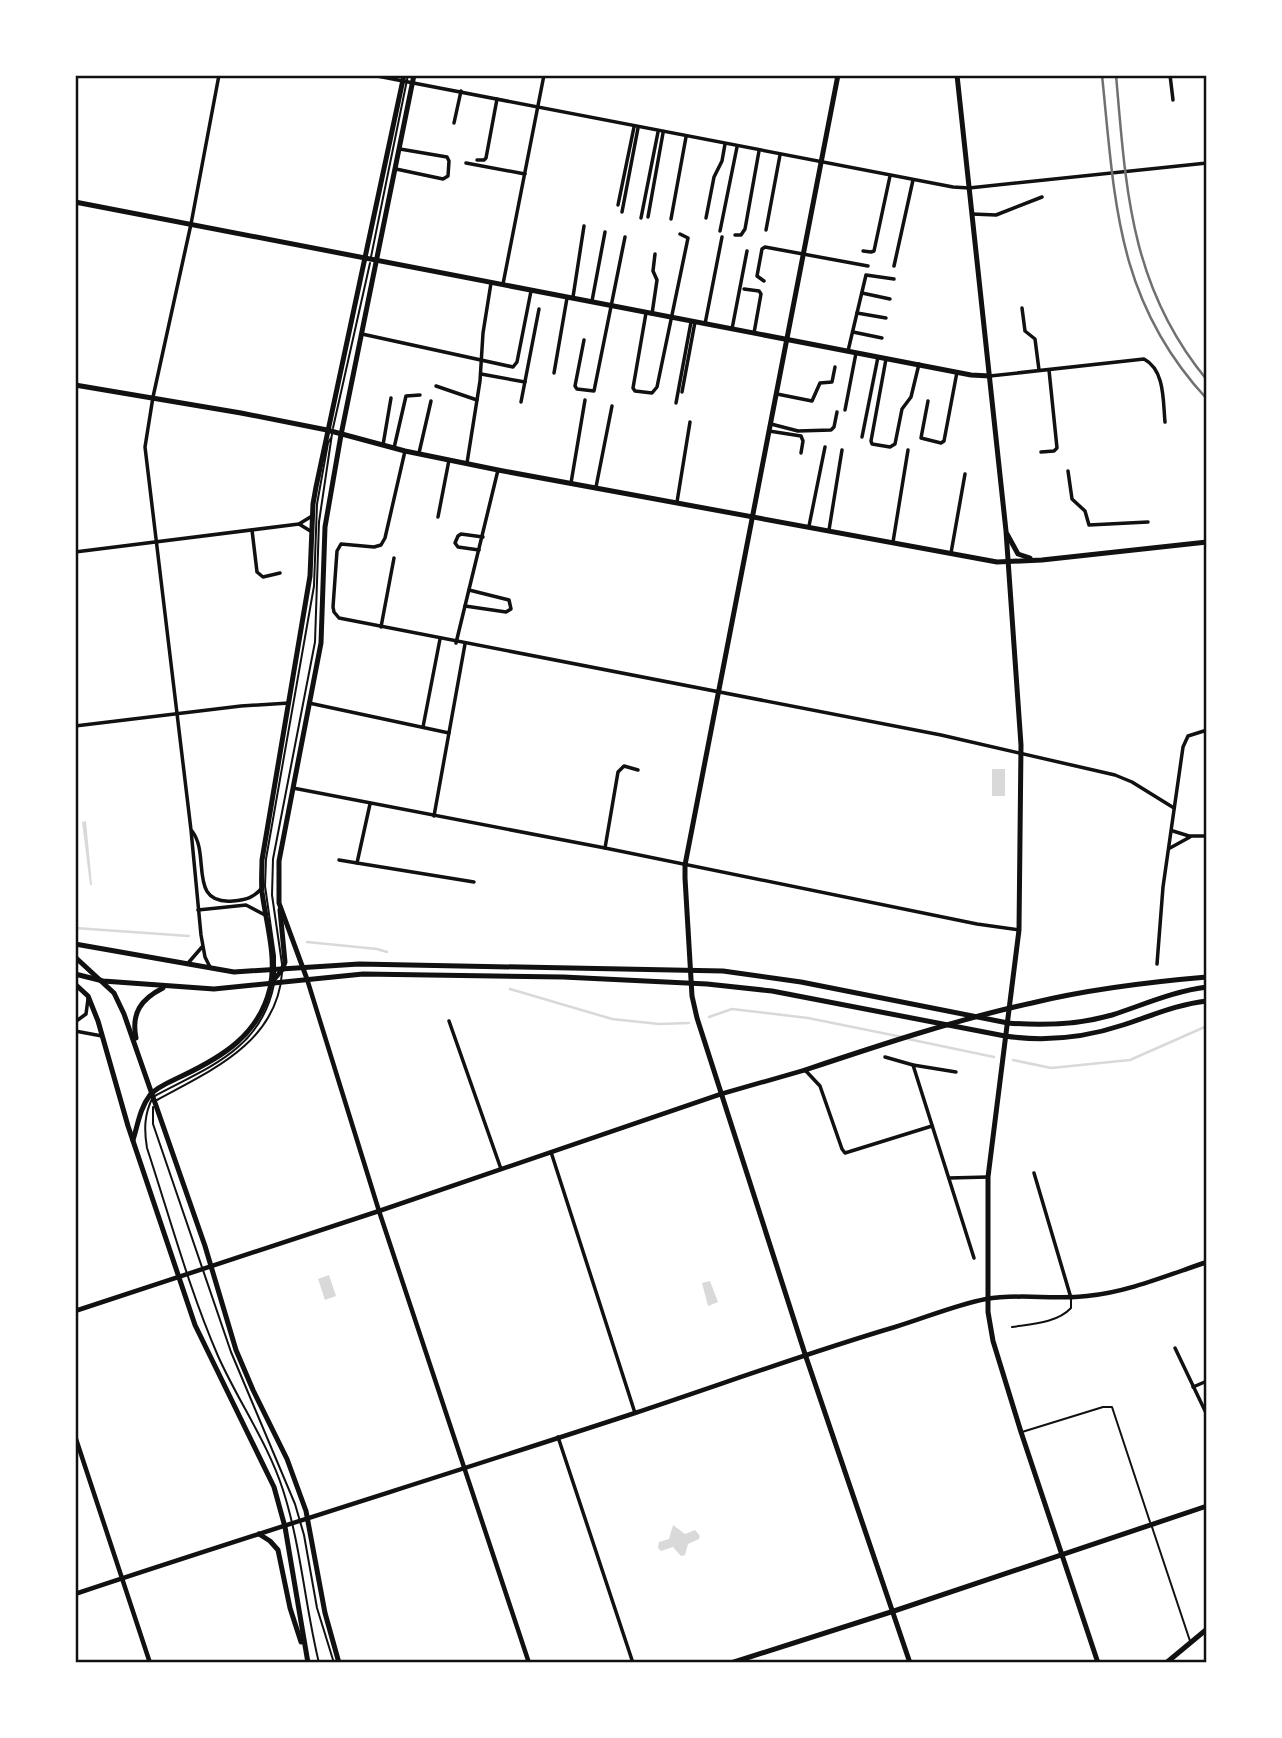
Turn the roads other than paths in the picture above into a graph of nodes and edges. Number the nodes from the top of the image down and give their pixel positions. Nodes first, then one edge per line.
1 (219, 75) edge
2 (372, 75) edge
3 (414, 75) edge
4 (544, 75) edge
5 (838, 75) edge
6 (957, 75) edge
7 (1170, 75) edge
8 (407, 79) edge
9 (461, 92) junction
10 (497, 99) junction
11 (1173, 100) dead end
12 (537, 108) junction
13 (454, 123) dead end
14 (636, 127) junction
15 (661, 132) junction
16 (686, 137) junction
17 (725, 144) junction
18 (737, 147) junction
19 (400, 149) junction
20 (759, 151) junction
21 (780, 155) junction
22 (477, 160) dead end
23 (466, 163) dead end
24 (822, 163) junction
25 (1207, 163) edge
26 (396, 169) junction
27 (524, 174) junction
28 (890, 176) junction
29 (913, 180) junction
30 (969, 188) junction
31 (1042, 197) dead end
32 (75, 202) edge
33 (618, 205) dead end
34 (622, 212) dead end
35 (972, 214) junction
36 (648, 217) dead end
37 (641, 218) dead end
38 (706, 218) dead end
39 (671, 219) dead end
40 (191, 224) junction
41 (584, 226) dead end
42 (766, 230) dead end
43 (720, 231) dead end
44 (605, 232) dead end
45 (680, 234) dead end
46 (735, 235) dead end
47 (625, 237) dead end
48 (722, 237) dead end
49 (747, 251) dead end
50 (863, 251) dead end
51 (804, 253) junction
52 (655, 254) dead end
53 (372, 259) junction
54 (867, 266) dead end
55 (894, 266) dead end
56 (894, 279) dead end
57 (764, 281) dead end
58 (491, 284) junction
59 (502, 286) junction
60 (744, 289) dead end
61 (531, 291) junction
62 (862, 293) junction
63 (570, 299) junction
64 (890, 299) dead end
65 (592, 303) junction
66 (612, 307) junction
67 (1023, 308) dead end
68 (539, 309) dead end
69 (857, 313) junction
70 (649, 314) junction
71 (672, 318) junction
72 (886, 318) dead end
73 (693, 322) junction
74 (705, 324) junction
75 (732, 329) junction
76 (852, 332) junction
77 (754, 333) junction
78 (362, 334) junction
79 (882, 338) dead end
80 (787, 339) junction
81 (584, 340) dead end
82 (848, 351) junction
83 (856, 352) junction
84 (878, 356) junction
85 (886, 358) junction
86 (481, 360) junction
87 (919, 364) junction
88 (835, 367) dead end
89 (1049, 369) junction
90 (1039, 370) junction
91 (957, 372) junction
92 (554, 373) dead end
93 (481, 374) junction
94 (990, 376) junction
95 (525, 383) junction
96 (75, 385) edge
97 (436, 386) dead end
98 (682, 391) dead end
99 (776, 394) junction
100 (420, 395) dead end
101 (153, 397) junction
102 (391, 398) dead end
103 (477, 400) junction
104 (585, 400) dead end
105 (432, 401) dead end
106 (928, 401) dead end
107 (521, 402) dead end
108 (676, 403) dead end
109 (612, 406) dead end
110 (845, 410) dead end
111 (837, 412) dead end
112 (690, 422) dead end
113 (1165, 422) dead end
114 (770, 427) junction
115 (331, 433) junction
116 (341, 435) junction
117 (862, 437) dead end
118 (383, 445) junction
119 (825, 447) dead end
120 (394, 448) junction
121 (842, 450) dead end
122 (908, 450) dead end
123 (405, 451) junction
124 (1041, 452) dead end
125 (419, 453) junction
126 (801, 453) dead end
127 (449, 460) junction
128 (467, 463) junction
129 (498, 470) junction
130 (1068, 471) dead end
131 (965, 474) dead end
132 (571, 483) junction
133 (596, 487) junction
134 (677, 502) junction
135 (753, 515) junction
136 (312, 516) junction
137 (438, 517) dead end
138 (1148, 522) dead end
139 (299, 524) junction
140 (809, 526) junction
141 (252, 530) junction
142 (829, 530) junction
143 (1006, 531) junction
144 (312, 532) junction
145 (483, 537) junction
146 (157, 542) junction
147 (893, 542) junction
148 (1207, 542) edge
149 (479, 551) junction
150 (75, 552) edge
151 (951, 553) junction
152 (394, 558) dead end
153 (1042, 560) junction
154 (1007, 562) junction
155 (280, 573) dead end
156 (469, 590) junction
157 (465, 606) junction
158 (381, 627) junction
159 (440, 639) junction
160 (456, 643) junction
161 (465, 644) junction
162 (718, 692) junction
163 (289, 703) junction
164 (309, 703) junction
165 (177, 714) junction
166 (75, 726) edge
167 (423, 727) junction
168 (1207, 730) edge
169 (449, 733) junction
170 (1021, 753) junction
171 (638, 770) dead end
172 (293, 789) junction
173 (370, 804) junction
174 (1174, 808) junction
175 (434, 816) junction
176 (191, 830) junction
177 (1173, 831) junction
178 (1192, 836) junction
179 (1207, 836) edge
180 (604, 848) junction
181 (1170, 849) junction
182 (339, 860) dead end
183 (357, 863) junction
184 (685, 865) junction
185 (474, 883) dead end
186 (262, 888) junction
187 (279, 902) junction
188 (198, 909) junction
189 (265, 915) junction
190 (1019, 930) junction
191 (75, 944) edge
192 (203, 945) junction
193 (75, 957) edge
194 (186, 964) junction
195 (1157, 964) dead end
196 (211, 968) junction
197 (303, 968) junction
198 (691, 969) junction
199 (276, 970) junction
200 (75, 974) edge
201 (1207, 977) edge
202 (307, 979) junction
203 (103, 981) junction
204 (275, 981) junction
205 (691, 983) junction
206 (75, 985) edge
207 (166, 986) junction
208 (1207, 987) edge
209 (88, 996) junction
210 (1207, 1001) edge
211 (449, 1021) dead end
212 (75, 1022) edge
213 (1008, 1023) junction
214 (75, 1031) edge
215 (102, 1036) junction
216 (1006, 1037) junction
217 (885, 1057) dead end
218 (913, 1065) junction
219 (143, 1067) junction
220 (805, 1070) junction
221 (957, 1072) dead end
222 (721, 1094) junction
223 (153, 1097) junction
224 (932, 1126) junction
225 (133, 1140) junction
226 (551, 1153) junction
227 (501, 1168) junction
228 (1034, 1172) dead end
229 (988, 1177) junction
230 (949, 1178) junction
231 (379, 1211) junction
232 (974, 1258) dead end
233 (1207, 1262) edge
234 (212, 1267) junction
235 (203, 1270) junction
236 (188, 1275) junction
237 (178, 1278) junction
238 (1071, 1297) junction
239 (986, 1299) junction
240 (75, 1311) edge
241 (1012, 1327) dead end
242 (1175, 1348) dead end
243 (805, 1354) junction
244 (1207, 1381) edge
245 (1193, 1387) junction
246 (635, 1413) junction
247 (1207, 1415) edge
248 (1021, 1432) junction
249 (75, 1436) edge
250 (558, 1437) junction
251 (464, 1466) junction
252 (1207, 1506) edge
253 (309, 1519) junction
254 (301, 1522) junction
255 (293, 1524) junction
256 (1151, 1524) junction
257 (285, 1527) junction
258 (259, 1534) junction
259 (1062, 1554) junction
260 (123, 1578) junction
261 (75, 1594) edge
262 (894, 1611) junction
263 (1207, 1629) edge
264 (1191, 1642) junction
265 (305, 1652) junction
266 (150, 1663) edge
267 (308, 1663) edge
268 (319, 1663) edge
269 (334, 1663) edge
270 (340, 1663) edge
271 (529, 1663) edge
272 (633, 1663) edge
273 (731, 1663) edge
274 (910, 1663) edge
275 (1098, 1663) edge
276 (1166, 1663) edge

1 - 40 street
2 - 8 street
3 - 8 main road
4 - 12 street
5 - 24 main road
6 - 30 main road
7 - 11 street
8 - 9 street
8 - 19 main road
8 - 53 main road
9 - 10 street
9 - 13 street
10 - 12 street
10 - 22 street
12 - 14 street
12 - 27 street
14 - 15 street
14 - 33 street
14 - 34 street
15 - 16 street
15 - 36 street
15 - 37 street
16 - 17 street
16 - 39 street
17 - 18 street
17 - 38 street
18 - 20 street
18 - 43 street
19 - 26 main road
19 - 26 street
20 - 21 street
20 - 46 street
21 - 24 street
21 - 42 street
23 - 27 street
24 - 28 street
24 - 51 main road
25 - 30 street
26 - 53 main road
27 - 59 street
28 - 29 street
28 - 50 street
29 - 30 street
29 - 55 street
30 - 35 main road
31 - 35 street
32 - 40 main road
35 - 94 main road
40 - 53 main road
40 - 101 street
41 - 63 street
44 - 65 street
45 - 71 street
47 - 66 street
48 - 74 street
49 - 75 street
51 - 54 street
51 - 57 street
51 - 80 main road
52 - 70 street
53 - 58 main road
53 - 78 main road
53 - 115 main road
56 - 62 street
58 - 59 main road
58 - 86 street
59 - 61 main road
60 - 77 street
61 - 63 main road
61 - 86 street
62 - 64 street
62 - 69 street
63 - 65 main road
63 - 92 street
65 - 66 main road
66 - 70 main road
66 - 81 street
67 - 90 street
68 - 95 street
69 - 72 street
69 - 76 street
70 - 71 main road
70 - 71 street
71 - 73 main road
73 - 74 main road
73 - 98 street
73 - 108 street
74 - 75 main road
75 - 77 main road
76 - 79 street
76 - 82 street
77 - 80 main road
78 - 86 street
78 - 116 main road
80 - 82 main road
80 - 99 main road
82 - 83 main road
83 - 84 main road
83 - 110 street
84 - 85 main road
84 - 117 street
85 - 87 main road
85 - 87 street
86 - 93 street
87 - 91 main road
88 - 99 street
89 - 90 street
89 - 113 street
89 - 124 street
90 - 94 street
91 - 94 main road
91 - 106 street
93 - 95 street
93 - 103 street
94 - 143 main road
95 - 107 street
96 - 101 main road
97 - 103 street
99 - 114 main road
100 - 120 street
101 - 115 main road
101 - 146 street
102 - 118 street
103 - 128 street
104 - 132 street
105 - 125 street
109 - 133 street
111 - 114 street
112 - 134 street
114 - 126 street
114 - 135 main road
115 - 116 main road
115 - 136 main road
115 - 199 lane
115 - 199 lane
116 - 118 main road
116 - 164 main road
118 - 120 main road
119 - 140 street
120 - 123 main road
121 - 142 street
122 - 147 street
123 - 125 main road
123 - 158 street
125 - 127 main road
127 - 128 main road
127 - 137 street
128 - 129 main road
129 - 132 main road
129 - 145 street
130 - 138 street
131 - 151 street
132 - 133 main road
133 - 134 main road
134 - 135 main road
135 - 140 main road
135 - 162 main road
136 - 139 street
136 - 144 main road
139 - 141 street
139 - 144 street
140 - 142 main road
141 - 146 street
141 - 155 street
142 - 147 main road
143 - 153 main road
143 - 154 main road
144 - 163 main road
145 - 149 street
145 - 149 street
146 - 150 street
146 - 165 street
147 - 151 main road
148 - 153 main road
149 - 156 street
151 - 154 main road
152 - 158 street
153 - 154 main road
154 - 170 main road
156 - 157 street
156 - 157 street
157 - 160 street
158 - 159 street
159 - 160 street
159 - 167 street
160 - 161 street
161 - 162 street
161 - 169 street
162 - 170 street
162 - 184 main road
163 - 165 street
163 - 186 main road
164 - 167 street
164 - 172 main road
165 - 166 street
165 - 176 street
167 - 169 street
168 - 174 street
169 - 175 street
170 - 174 street
170 - 190 main road
171 - 180 street
172 - 173 street
172 - 187 main road
173 - 175 street
173 - 183 street
174 - 177 street
175 - 180 street
176 - 186 street
176 - 188 street
177 - 178 street
177 - 181 street
178 - 179 street
178 - 181 street
180 - 184 street
181 - 195 street
182 - 183 street
183 - 185 street
184 - 190 street
184 - 198 main road
186 - 189 main road
187 - 197 main road
187 - 199 main road
188 - 189 street
188 - 192 street
189 - 199 main road
190 - 213 main road
191 - 194 main road
192 - 194 street
192 - 196 street
193 - 203 main road
194 - 196 main road
196 - 199 main road
197 - 198 main road
197 - 199 main road
197 - 202 main road
198 - 205 main road
198 - 213 main road
199 - 204 main road
199 - 204 main road
200 - 203 main road
201 - 220 main road
202 - 204 main road
202 - 205 main road
202 - 231 street
203 - 207 main road
203 - 219 main road
204 - 207 main road
204 - 223 main road
204 - 223 lane
205 - 216 main road
205 - 222 main road
206 - 209 main road
207 - 219 main road
208 - 213 main road
209 - 212 street
209 - 215 main road
210 - 216 main road
211 - 227 street
213 - 216 main road
214 - 215 street
215 - 225 main road
216 - 229 main road
217 - 218 street
218 - 221 street
218 - 224 street
219 - 223 main road
220 - 222 street
220 - 224 street
222 - 226 street
222 - 243 main road
223 - 225 main road
223 - 234 main road
223 - 235 lane
223 - 236 lane
224 - 230 street
225 - 237 main road
226 - 227 street
226 - 246 street
227 - 231 street
228 - 238 street
229 - 230 street
229 - 239 main road
230 - 232 street
231 - 234 street
231 - 251 street
233 - 238 street
234 - 235 street
234 - 253 main road
235 - 236 street
235 - 254 lane
236 - 237 street
236 - 255 lane
237 - 240 street
237 - 257 main road
238 - 239 street
238 - 241 lane
239 - 243 street
239 - 248 main road
242 - 245 street
243 - 246 street
243 - 262 main road
244 - 245 street
245 - 247 street
246 - 250 street
248 - 256 lane
248 - 259 main road
249 - 260 street
250 - 251 street
250 - 272 street
251 - 253 street
251 - 271 street
252 - 256 main road
253 - 254 street
253 - 270 main road
254 - 255 street
254 - 269 lane
255 - 257 street
255 - 268 lane
256 - 259 main road
256 - 264 lane
257 - 258 street
257 - 265 main road
258 - 260 street
258 - 265 main road
259 - 262 main road
259 - 275 main road
260 - 261 street
260 - 266 street
262 - 273 main road
262 - 274 main road
263 - 264 main road
264 - 276 main road
265 - 267 main road

